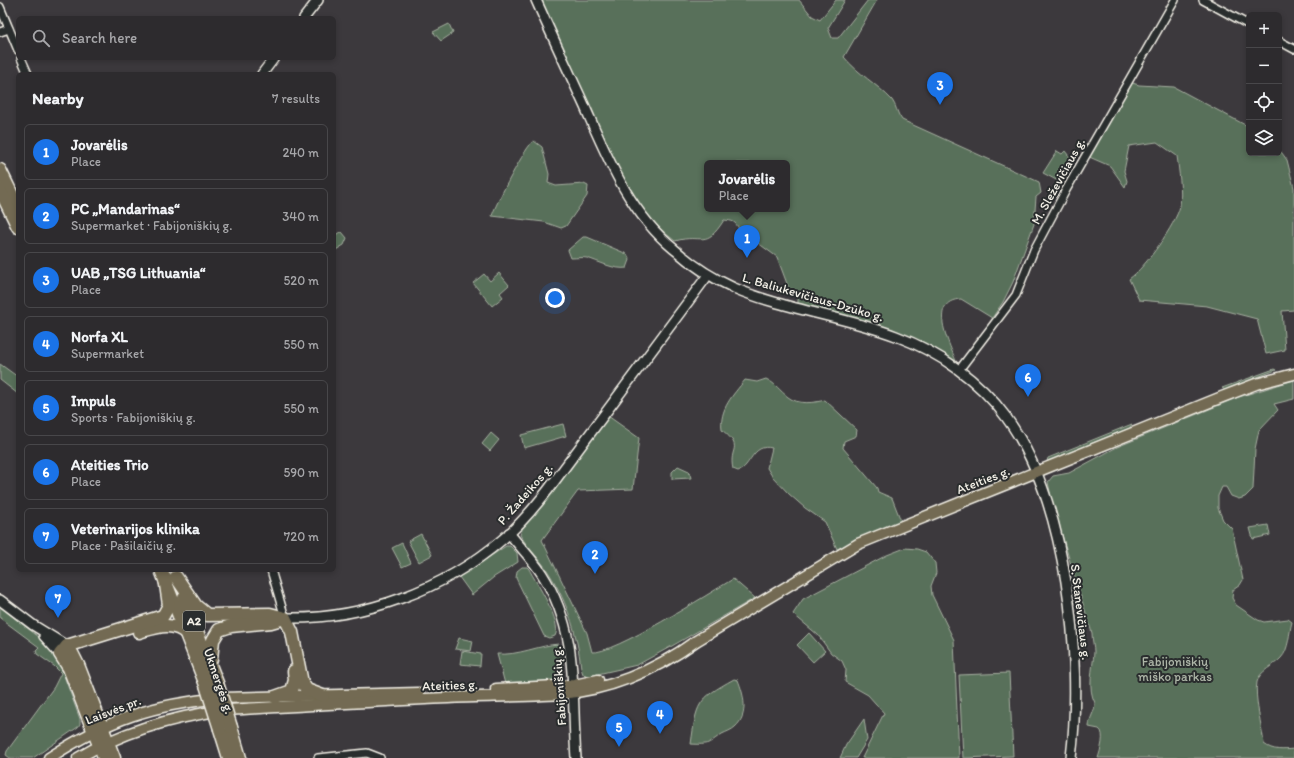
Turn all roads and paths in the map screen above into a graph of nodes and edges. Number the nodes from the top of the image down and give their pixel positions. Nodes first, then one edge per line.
1 (318, 0) edge
2 (536, 0) edge
3 (1175, 0) edge
4 (1203, 0) edge
5 (0, 7) edge
6 (306, 16) edge
7 (1246, 23) edge
8 (9, 29) junction
9 (0, 32) edge
10 (1282, 43) edge
11 (16, 45) edge
12 (1294, 49) edge
13 (22, 60) edge
14 (272, 60) edge
15 (27, 72) edge
16 (264, 72) edge
17 (0, 170) edge
18 (0, 190) edge
19 (16, 202) edge
20 (16, 223) edge
21 (708, 274) junction
22 (958, 370) junction
23 (1294, 374) edge
24 (1037, 473) junction
25 (509, 533) junction
26 (272, 572) edge
27 (169, 574) edge
28 (0, 600) edge
29 (285, 618) junction
30 (188, 635) junction
31 (67, 651) junction
32 (211, 664) junction
33 (211, 684) junction
34 (574, 688) junction
35 (323, 696) junction
36 (275, 697) junction
37 (192, 701) joint
38 (226, 728) junction
39 (96, 729) junction
40 (103, 744) junction
41 (49, 758) edge
42 (78, 758) edge
43 (104, 758) edge
44 (114, 758) edge
45 (229, 758) edge
46 (240, 758) edge
47 (318, 758) edge
48 (380, 758) edge
49 (576, 758) edge
50 (1071, 758) edge

1 - 6 main road
2 - 21 main road, L. Baliukevičiaus-Dzūko g.
3 - 22 street, M. Sleževičiaus g.
4 - 7 street
5 - 8 street
8 - 9 street
8 - 11 street
10 - 12 street
13 - 15 street
14 - 16 main road
17 - 19 highway
18 - 20 highway
21 - 22 main road, L. Baliukevičiaus-Dzūko g.
21 - 25 main road, P. Žadeikos g.
22 - 24 main road, L. Baliukevičiaus-Dzūko g.
23 - 24 main road, Ateities g.
24 - 34 main road, Ateities g.
24 - 50 main road, S. Stanevičiaus g.
25 - 29 main road, P. Žadeikos g.
25 - 34 main road, Fabijoniškių g.
26 - 29 street
27 - 29 highway
27 - 30 highway, Ukmergės g. / A2
27 - 31 highway
27 - 32 highway, Ukmergės g. / A2
28 - 31 main road
29 - 32 highway
29 - 35 highway
29 - 36 highway
30 - 31 highway
30 - 33 highway, Ukmergės g. / A2
31 - 39 highway
32 - 33 highway, Ukmergės g. / A2
33 - 38 highway, Ukmergės g. / A2, bridge
34 - 35 main road, Ateities g.
34 - 40 main road, Ateities g.
34 - 49 main road, Fabijoniškių g.
35 - 36 main road, Ateities g.
36 - 37 main road, Ateities g.
37 - 39 main road, Laisvės pr.
38 - 45 highway, Ukmergės g. / A2
38 - 46 highway, Ukmergės g. / A2
39 - 40 highway
39 - 41 main road, Laisvės pr.
40 - 42 main road
40 - 43 highway
40 - 44 highway
47 - 48 street

